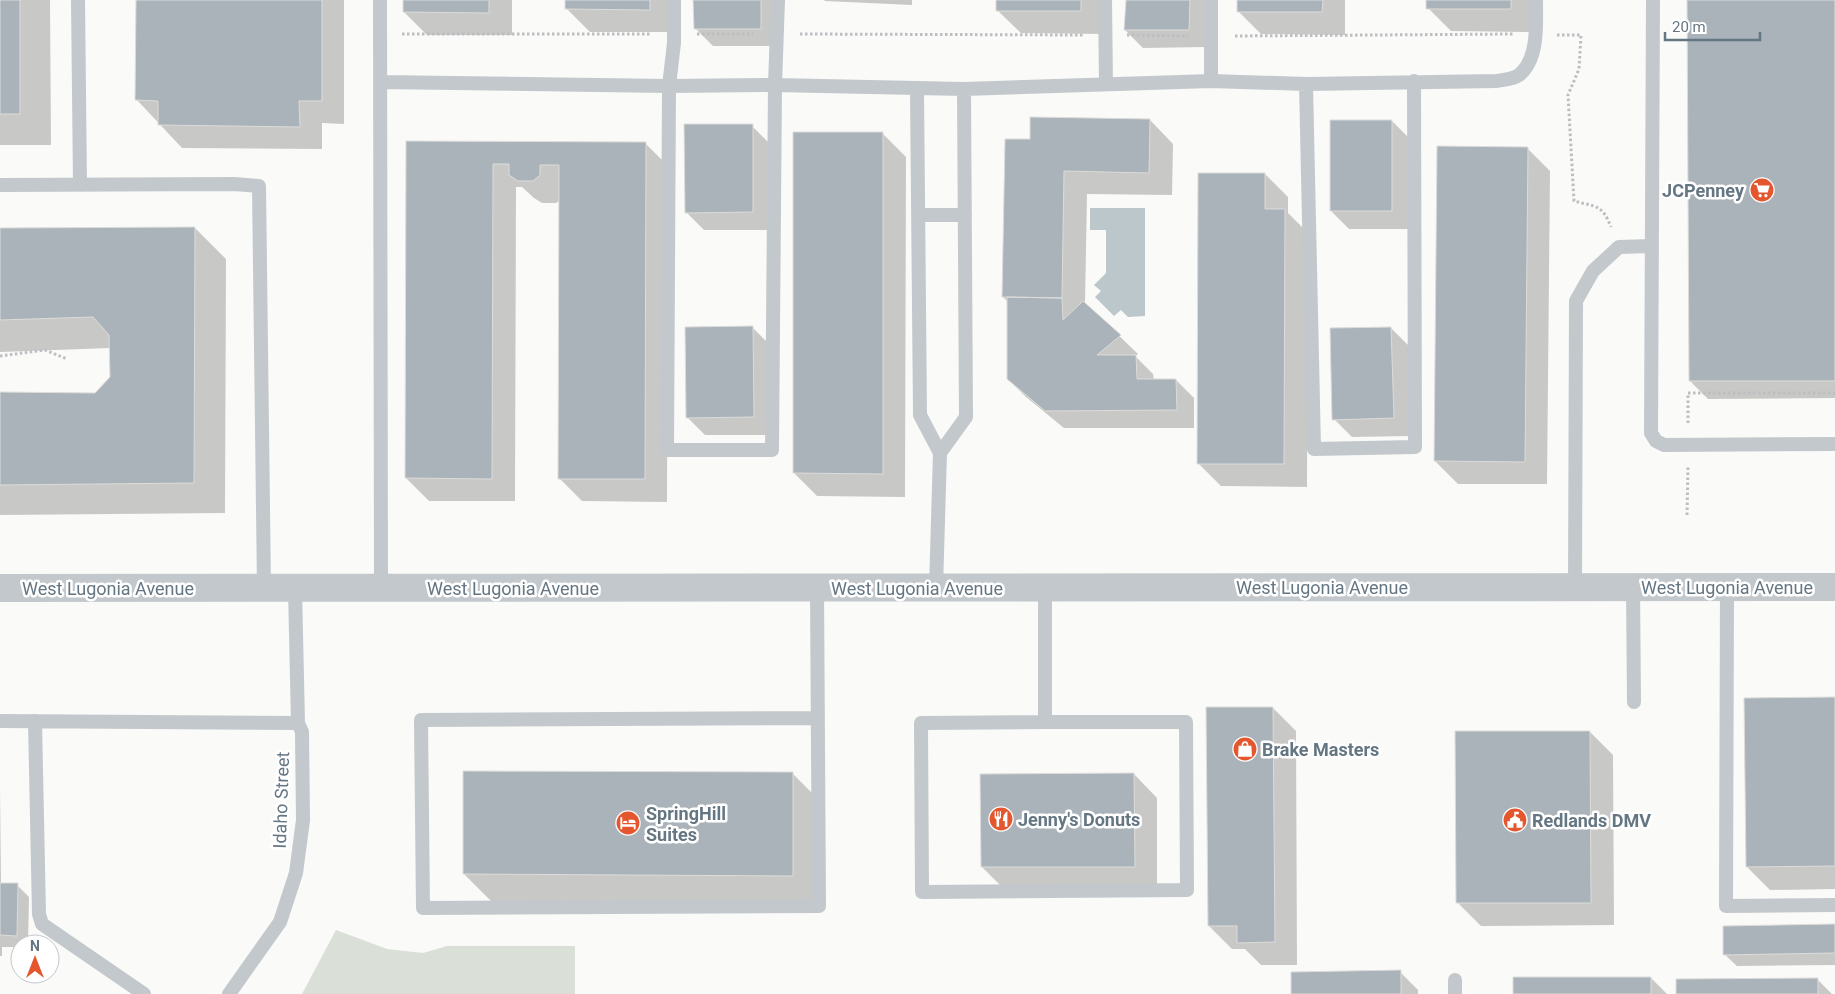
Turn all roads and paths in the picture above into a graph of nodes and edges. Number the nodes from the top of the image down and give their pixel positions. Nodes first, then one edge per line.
1 (78, 0) edge
2 (380, 0) edge
3 (674, 0) edge
4 (778, 0) edge
5 (1105, 0) edge
6 (1211, 0) edge
7 (1536, 0) edge
8 (1653, 0) edge
9 (380, 82) junction
10 (1211, 82) junction
11 (1414, 82) junction
12 (1106, 84) junction
13 (1306, 84) junction
14 (775, 85) junction
15 (669, 86) junction
16 (917, 89) junction
17 (964, 89) junction
18 (0, 185) edge
19 (80, 185) junction
20 (919, 215) junction
21 (965, 215) junction
22 (1651, 246) junction
23 (0, 356) edge
24 (67, 359) dead end
25 (1835, 444) edge
26 (940, 453) junction
27 (1045, 587) junction
28 (1574, 587) junction
29 (1633, 587) junction
30 (1727, 587) junction
31 (1835, 587) edge
32 (0, 588) edge
33 (264, 588) junction
34 (381, 588) junction
35 (816, 588) junction
36 (936, 588) junction
37 (294, 589) junction
38 (1634, 702) dead end
39 (818, 718) junction
40 (0, 721) edge
41 (35, 721) junction
42 (1045, 722) junction
43 (298, 723) junction
44 (1835, 905) edge
45 (1455, 980) dead end
46 (144, 994) edge
47 (229, 994) edge
48 (1455, 994) edge

1 - 19 lane
2 - 9 lane
3 - 15 lane
4 - 14 lane
5 - 12 lane
6 - 10 lane
7 - 11 lane
8 - 22 lane
9 - 15 lane
9 - 34 lane
10 - 12 lane
10 - 13 lane
11 - 13 lane
11 - 13 lane
12 - 17 lane
14 - 15 lane
14 - 15 lane
14 - 16 lane
16 - 17 lane
16 - 20 lane
17 - 21 lane
18 - 19 lane
19 - 33 lane
20 - 21 lane
20 - 26 lane
21 - 26 lane
22 - 25 lane
22 - 28 lane
23 - 24 path
26 - 36 lane
27 - 28 street, West Lugonia Avenue
27 - 36 street, West Lugonia Avenue
27 - 42 lane
28 - 29 street, West Lugonia Avenue
29 - 30 street, West Lugonia Avenue
29 - 38 lane
30 - 31 street, West Lugonia Avenue
30 - 44 lane
32 - 33 street, West Lugonia Avenue
33 - 37 street, West Lugonia Avenue
34 - 35 street, West Lugonia Avenue
34 - 37 street, West Lugonia Avenue
35 - 36 street, West Lugonia Avenue
35 - 39 lane
37 - 43 lane, Idaho Street
39 - 39 lane
40 - 41 lane
41 - 43 lane
41 - 46 lane
42 - 42 lane
43 - 47 lane, Idaho Street
45 - 48 lane

